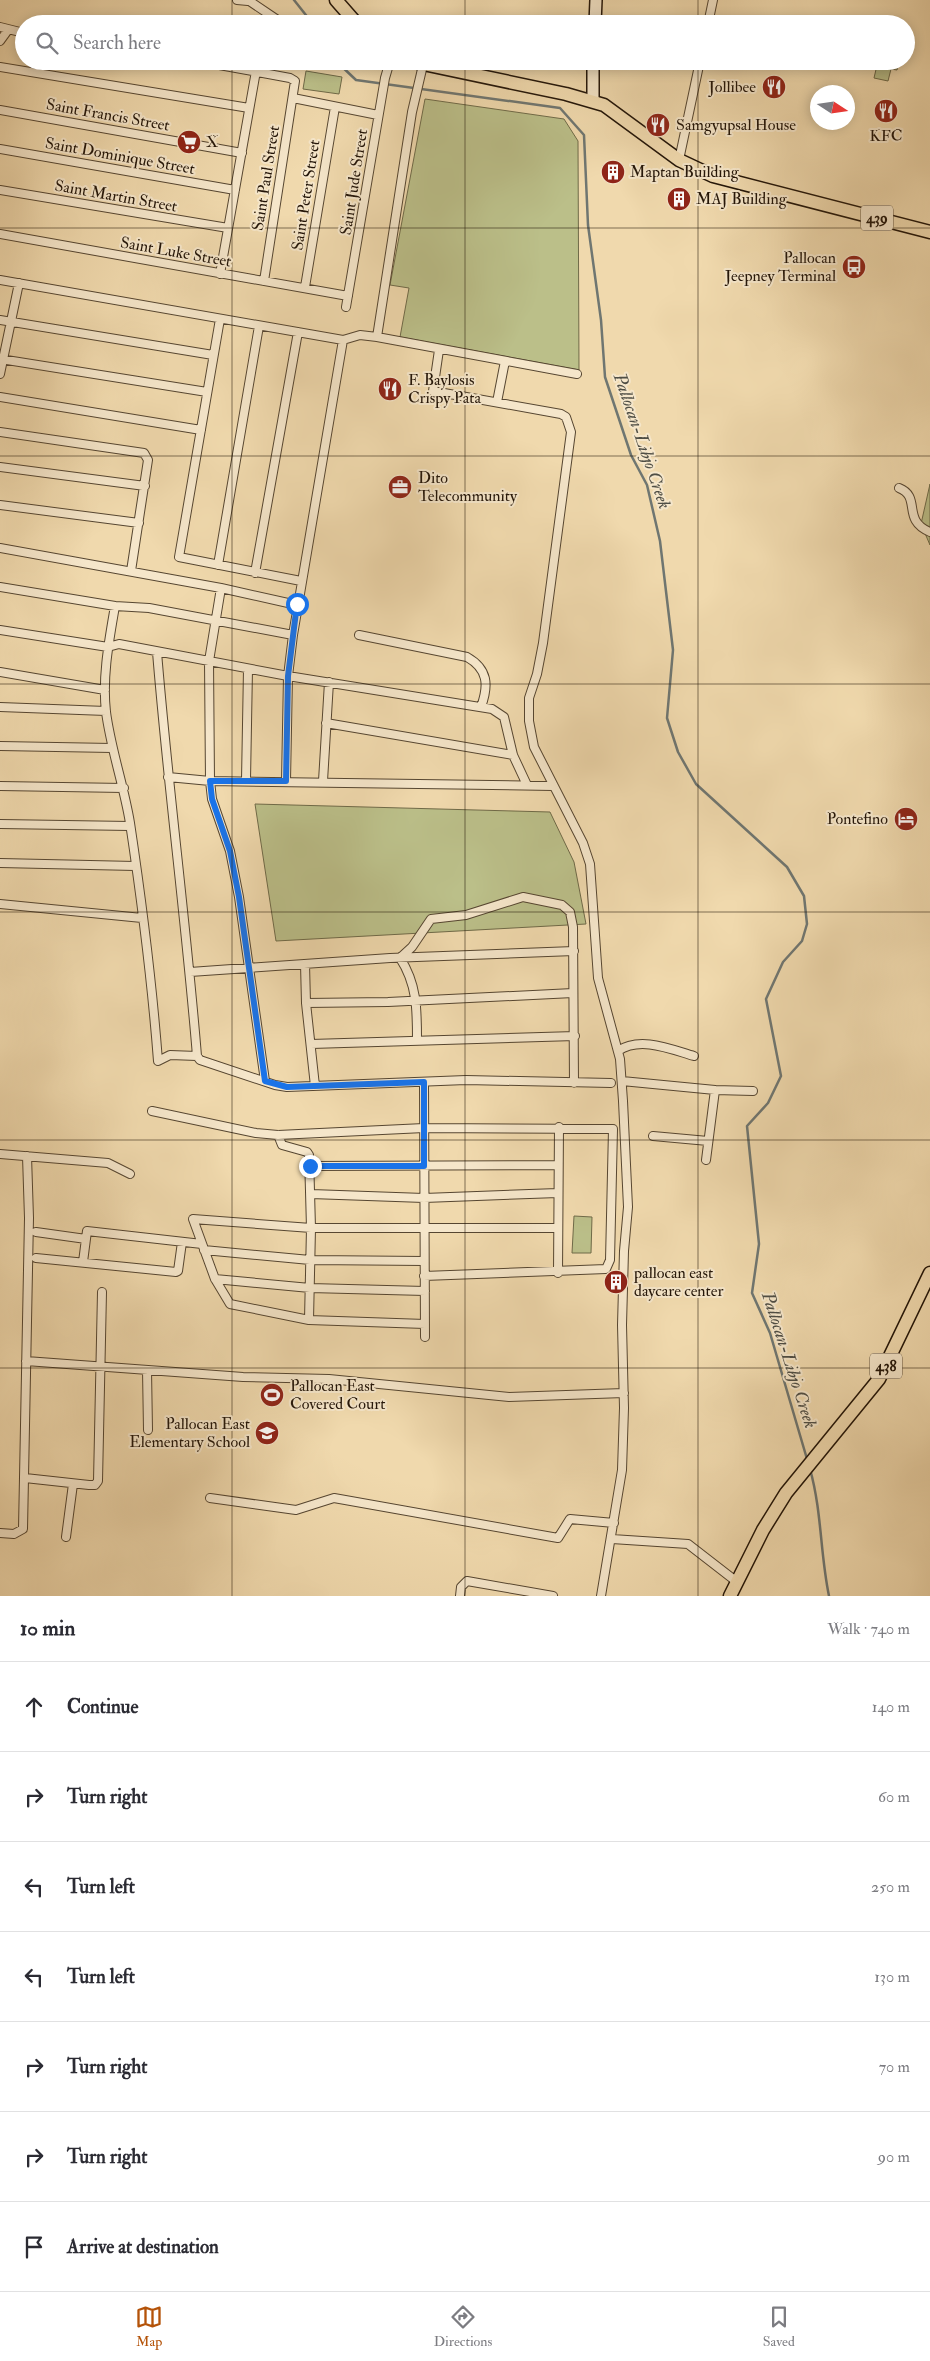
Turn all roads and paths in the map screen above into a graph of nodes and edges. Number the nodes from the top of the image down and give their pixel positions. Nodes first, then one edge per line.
1 (237, 0) edge
2 (248, 0) edge
3 (336, 0) edge
4 (596, 0) edge
5 (713, 0) edge
6 (270, 15) edge
7 (350, 15) edge
8 (595, 15) edge
9 (710, 15) edge
10 (4, 29) edge
11 (0, 41) edge
12 (0, 67) edge
13 (15, 69) edge
14 (18, 70) edge
15 (250, 70) edge
16 (387, 70) edge
17 (422, 70) edge
18 (447, 70) edge
19 (594, 70) edge
20 (698, 70) edge
21 (256, 71) junction
22 (293, 98) junction
23 (593, 101) junction
24 (335, 107) junction
25 (250, 108) junction
26 (0, 110) edge
27 (378, 115) junction
28 (0, 150) edge
29 (242, 152) junction
30 (679, 160) junction
31 (0, 190) edge
32 (235, 190) junction
33 (228, 228) junction
34 (930, 232) edge
35 (0, 234) edge
36 (220, 274) junction
37 (0, 280) edge
38 (264, 281) junction
39 (19, 284) junction
40 (305, 287) junction
41 (348, 296) junction
42 (346, 307) dead end
43 (220, 319) junction
44 (0, 320) edge
45 (10, 322) junction
46 (259, 326) junction
47 (298, 332) junction
48 (377, 337) junction
49 (343, 340) junction
50 (439, 350) junction
51 (213, 355) junction
52 (1, 359) edge
53 (505, 361) junction
54 (0, 374) edge
55 (577, 374) dead end
56 (207, 392) junction
57 (0, 397) edge
58 (497, 402) junction
59 (201, 430) junction
60 (0, 432) edge
61 (0, 467) edge
62 (145, 486) junction
63 (899, 488) dead end
64 (0, 506) edge
65 (139, 523) junction
66 (930, 532) edge
67 (0, 548) edge
68 (218, 565) junction
69 (131, 571) junction
70 (255, 573) junction
71 (301, 581) junction
72 (0, 587) edge
73 (221, 588) junction
74 (297, 604) junction
75 (115, 606) junction
76 (217, 621) junction
77 (0, 630) edge
78 (293, 635) junction
79 (359, 635) dead end
80 (108, 647) junction
81 (157, 652) junction
82 (209, 661) junction
83 (248, 669) junction
84 (0, 672) edge
85 (288, 676) junction
86 (329, 682) junction
87 (105, 690) junction
88 (0, 707) edge
89 (481, 707) junction
90 (106, 711) junction
91 (326, 723) junction
92 (0, 746) edge
93 (112, 748) junction
94 (514, 755) junction
95 (168, 777) junction
96 (246, 780) junction
97 (210, 781) junction
98 (286, 781) junction
99 (322, 782) junction
100 (527, 785) junction
101 (0, 786) edge
102 (553, 786) junction
103 (124, 788) junction
104 (0, 824) edge
105 (130, 826) junction
106 (0, 863) edge
107 (135, 866) junction
108 (0, 904) edge
109 (142, 918) junction
110 (574, 951) junction
111 (400, 958) junction
112 (305, 964) junction
113 (248, 969) junction
114 (190, 972) junction
115 (573, 993) junction
116 (417, 1000) junction
117 (306, 1003) junction
118 (575, 1036) junction
119 (417, 1039) junction
120 (311, 1044) junction
121 (618, 1051) junction
122 (197, 1056) junction
123 (694, 1056) dead end
124 (265, 1081) junction
125 (424, 1082) junction
126 (611, 1082) dead end
127 (622, 1082) junction
128 (574, 1083) junction
129 (315, 1086) junction
130 (716, 1090) junction
131 (753, 1090) dead end
132 (152, 1111) dead end
133 (558, 1127) junction
134 (424, 1128) junction
135 (278, 1135) junction
136 (653, 1136) dead end
137 (708, 1141) junction
138 (0, 1154) edge
139 (27, 1156) junction
140 (706, 1160) dead end
141 (558, 1165) junction
142 (310, 1166) junction
143 (424, 1166) junction
144 (130, 1174) dead end
145 (558, 1193) junction
146 (311, 1194) junction
147 (424, 1198) junction
148 (311, 1228) junction
149 (558, 1228) junction
150 (424, 1230) junction
151 (36, 1232) dead end
152 (86, 1239) junction
153 (182, 1242) junction
154 (203, 1246) junction
155 (36, 1258) dead end
156 (310, 1260) junction
157 (424, 1261) junction
158 (83, 1262) junction
159 (558, 1273) junction
160 (930, 1274) edge
161 (424, 1276) junction
162 (215, 1279) junction
163 (310, 1288) junction
164 (425, 1291) junction
165 (102, 1292) dead end
166 (309, 1320) junction
167 (425, 1324) junction
168 (425, 1338) dead end
169 (26, 1361) junction
170 (100, 1367) junction
171 (147, 1370) junction
172 (624, 1393) junction
173 (148, 1430) dead end
174 (25, 1478) junction
175 (73, 1484) junction
176 (210, 1498) dead end
177 (614, 1523) junction
178 (0, 1533) edge
179 (66, 1537) dead end
180 (612, 1539) junction
181 (737, 1582) junction
182 (460, 1596) edge
183 (554, 1596) edge
184 (601, 1596) edge
185 (730, 1596) edge

1 - 2 street
2 - 6 street
3 - 7 main road
4 - 8 main road
5 - 9 street
10 - 11 street
12 - 13 street
14 - 25 street
15 - 21 street
16 - 27 street, Saint Jude Street
17 - 48 street
18 - 23 main road, 439
19 - 23 main road
20 - 30 street
21 - 22 street, Saint Paul Street
21 - 25 street
22 - 24 street
22 - 38 street, Saint Paul Street
23 - 30 main road, 439
24 - 27 street
24 - 40 street, Saint Peter Street
25 - 29 street
26 - 29 street, Saint Francis Street
27 - 41 street, Saint Jude Street
28 - 32 street, Saint Dominique Street
29 - 32 street
30 - 34 main road, 439
31 - 33 street, Saint Martin Street
32 - 33 street
33 - 36 street
35 - 36 street, Saint Luke Street
36 - 38 street, Saint Luke Street
37 - 39 street
38 - 40 street, Saint Luke Street
39 - 43 street
39 - 45 street
40 - 41 street, Saint Luke Street
41 - 42 street, Saint Jude Street
43 - 46 street
43 - 51 street
44 - 45 street
45 - 51 street
45 - 52 street
46 - 47 street
46 - 68 street
47 - 49 street
47 - 70 street
48 - 49 street
48 - 50 street
49 - 71 street
50 - 53 street
50 - 58 street
51 - 56 street
52 - 54 street
52 - 56 street
53 - 55 street
53 - 58 street
56 - 59 street
57 - 59 street
58 - 102 street
59 - 68 street
60 - 62 street
61 - 62 street
62 - 65 street
63 - 66 street
64 - 65 street
65 - 69 street
67 - 69 street
68 - 70 street
69 - 73 street
70 - 71 street
71 - 74 street
72 - 75 street
73 - 74 street
73 - 76 street
74 - 78 street
75 - 76 street
75 - 80 street
76 - 78 street
76 - 82 street
77 - 80 street
78 - 85 street
79 - 89 street
80 - 81 street
80 - 87 street
81 - 82 street
81 - 95 street
82 - 83 street
82 - 97 street
83 - 85 street
83 - 96 street
84 - 87 street
85 - 86 street
85 - 98 street
86 - 89 street
86 - 91 street
87 - 90 street
88 - 90 street
89 - 94 street
90 - 93 street
91 - 94 street
91 - 99 street
92 - 93 street
93 - 103 street
94 - 100 street
95 - 97 street
95 - 114 street
96 - 97 street
96 - 98 street
97 - 113 street
98 - 99 street
99 - 100 street
100 - 102 street
101 - 103 street
102 - 121 street
103 - 105 street
104 - 105 street
105 - 107 street
106 - 107 street
107 - 109 street
108 - 109 street
109 - 122 street
110 - 111 street
110 - 111 street
110 - 115 street
111 - 112 street
111 - 116 street
112 - 113 street
112 - 117 street
113 - 114 street
113 - 124 street
114 - 122 street
115 - 116 street
115 - 118 street
116 - 117 street
116 - 119 street
117 - 120 street
118 - 119 street
118 - 128 street
119 - 120 street
120 - 129 street
121 - 123 street
121 - 127 street
122 - 124 street
124 - 129 street
125 - 128 street
125 - 129 street
125 - 134 street
126 - 128 street
127 - 130 street
127 - 172 street
130 - 131 street
130 - 137 street
132 - 135 street
133 - 134 street
133 - 141 street
133 - 159 street
134 - 135 street
134 - 143 street
135 - 142 street
136 - 137 street
137 - 140 street
138 - 139 street
139 - 144 street
139 - 169 street
141 - 143 street
141 - 145 street
142 - 143 street
142 - 146 street
143 - 147 street
145 - 147 street
145 - 149 street
146 - 147 street
146 - 148 street
147 - 150 street
148 - 150 street
148 - 154 street
148 - 156 street
149 - 150 street
149 - 159 street
150 - 157 street
151 - 152 street
152 - 153 street
152 - 158 street
153 - 154 street
153 - 158 street
154 - 156 street
154 - 162 street
155 - 158 street
156 - 157 street
156 - 163 street
157 - 161 street
159 - 161 street
160 - 181 main road, 438
161 - 164 street
162 - 163 street
162 - 166 street
163 - 164 street
163 - 166 street
164 - 167 street
165 - 170 street
166 - 167 street
167 - 168 street
169 - 170 street
169 - 174 street
170 - 171 street
170 - 175 street
171 - 172 street
171 - 173 street
172 - 177 street
174 - 175 street
174 - 178 street
175 - 179 street
176 - 177 street
177 - 180 street
180 - 181 street
180 - 184 street
181 - 185 main road, 438
182 - 183 street

